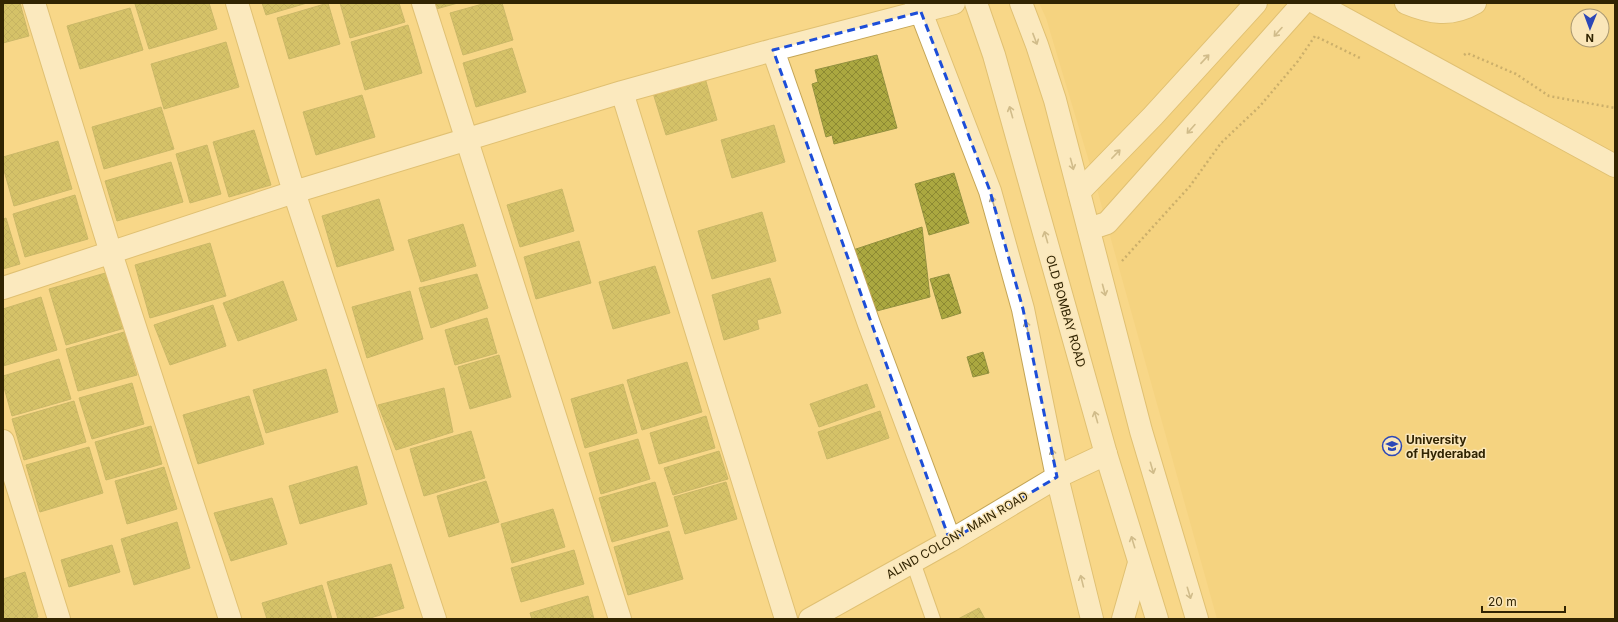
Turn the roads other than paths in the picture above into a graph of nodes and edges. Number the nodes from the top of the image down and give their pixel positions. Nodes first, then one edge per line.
1 (34, 3) edge
2 (237, 3) edge
3 (423, 3) edge
4 (954, 3) edge
5 (976, 3) edge
6 (1021, 3) edge
7 (1256, 3) edge
8 (1303, 3) edge
9 (1316, 3) edge
10 (1406, 3) edge
11 (1475, 3) edge
12 (918, 7) edge
13 (773, 50) junction
14 (622, 92) junction
15 (466, 140) junction
16 (1615, 166) edge
17 (294, 192) junction
18 (1079, 192) junction
19 (1089, 229) junction
20 (111, 253) junction
21 (3, 288) edge
22 (3, 441) edge
23 (1106, 454) junction
24 (1057, 477) junction
25 (950, 541) junction
26 (913, 562) junction
27 (1139, 563) junction
28 (58, 619) edge
29 (230, 619) edge
30 (435, 619) edge
31 (620, 619) edge
32 (786, 619) edge
33 (810, 619) edge
34 (933, 619) edge
35 (1092, 619) edge
36 (1123, 619) edge
37 (1157, 619) edge
38 (1197, 619) edge

1 - 20 street
2 - 17 street
3 - 15 street
4 - 12 street
23 -> 5 street, OLD BOMBAY ROAD
6 -> 18 street
18 -> 7 street
8 -> 19 street
9 - 16 street
10 - 11 street
12 - 13 street
24 -> 12 street
13 - 14 street
13 - 25 street
14 - 15 street
14 - 32 street
15 - 17 street
15 - 31 street
17 - 20 street
17 - 30 street
18 - 19 street
19 -> 38 street
20 - 21 street
20 - 29 street
22 - 28 street
23 - 24 street, ALIND COLONY MAIN ROAD
27 -> 23 street, OLD BOMBAY ROAD
24 - 25 street, ALIND COLONY MAIN ROAD
35 -> 24 street
25 - 26 street, ALIND COLONY MAIN ROAD
26 - 33 street, ALIND COLONY MAIN ROAD
26 - 34 lane
27 - 36 street
27 - 37 street, OLD BOMBAY ROAD

